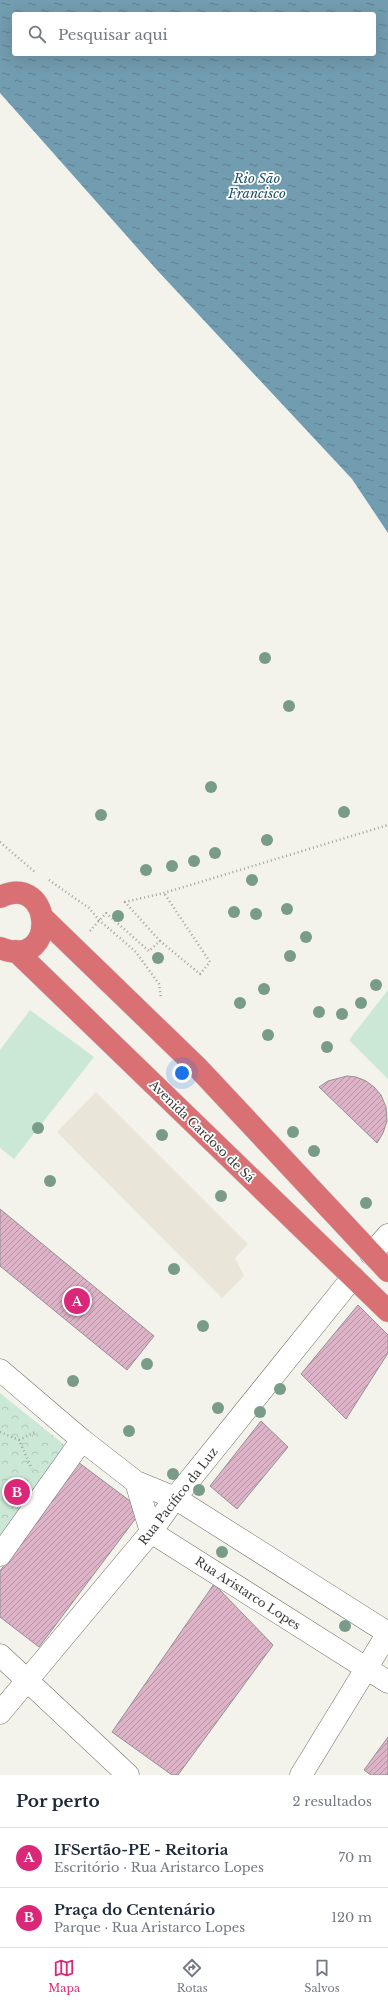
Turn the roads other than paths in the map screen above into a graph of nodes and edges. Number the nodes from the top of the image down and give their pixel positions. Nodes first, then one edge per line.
1 (4, 891) edge
2 (43, 918) junction
3 (8, 950) edge
4 (388, 1235) edge
5 (371, 1254) junction
6 (388, 1271) edge
7 (353, 1277) junction
8 (388, 1311) edge
9 (0, 1370) edge
10 (82, 1440) junction
11 (136, 1482) junction
12 (175, 1498) junction
13 (152, 1532) junction
14 (0, 1555) edge
15 (388, 1633) edge
16 (0, 1655) edge
17 (366, 1668) junction
18 (27, 1681) junction
19 (388, 1682) edge
20 (0, 1714) edge
21 (128, 1775) edge
22 (301, 1775) edge

1 - 2 highway
2 - 3 highway
2 - 5 highway
3 - 7 highway, Avenida Cardoso de Sá
4 - 5 street
5 - 6 highway
7 - 8 highway, Avenida Cardoso de Sá
7 - 12 street, Rua Pacífico da Luz
9 - 10 street
10 - 11 street
10 - 14 street
11 - 12 street
11 - 13 street
12 - 13 street, Rua Pacífico da Luz
12 - 15 street
13 - 17 street, Rua Aristarco Lopes
13 - 18 street, Rua Pacífico da Luz
15 - 17 street
16 - 18 street
17 - 19 street, Rua Aristarco Lopes
17 - 22 street
18 - 20 street, Rua Pacífico da Luz
18 - 21 street

